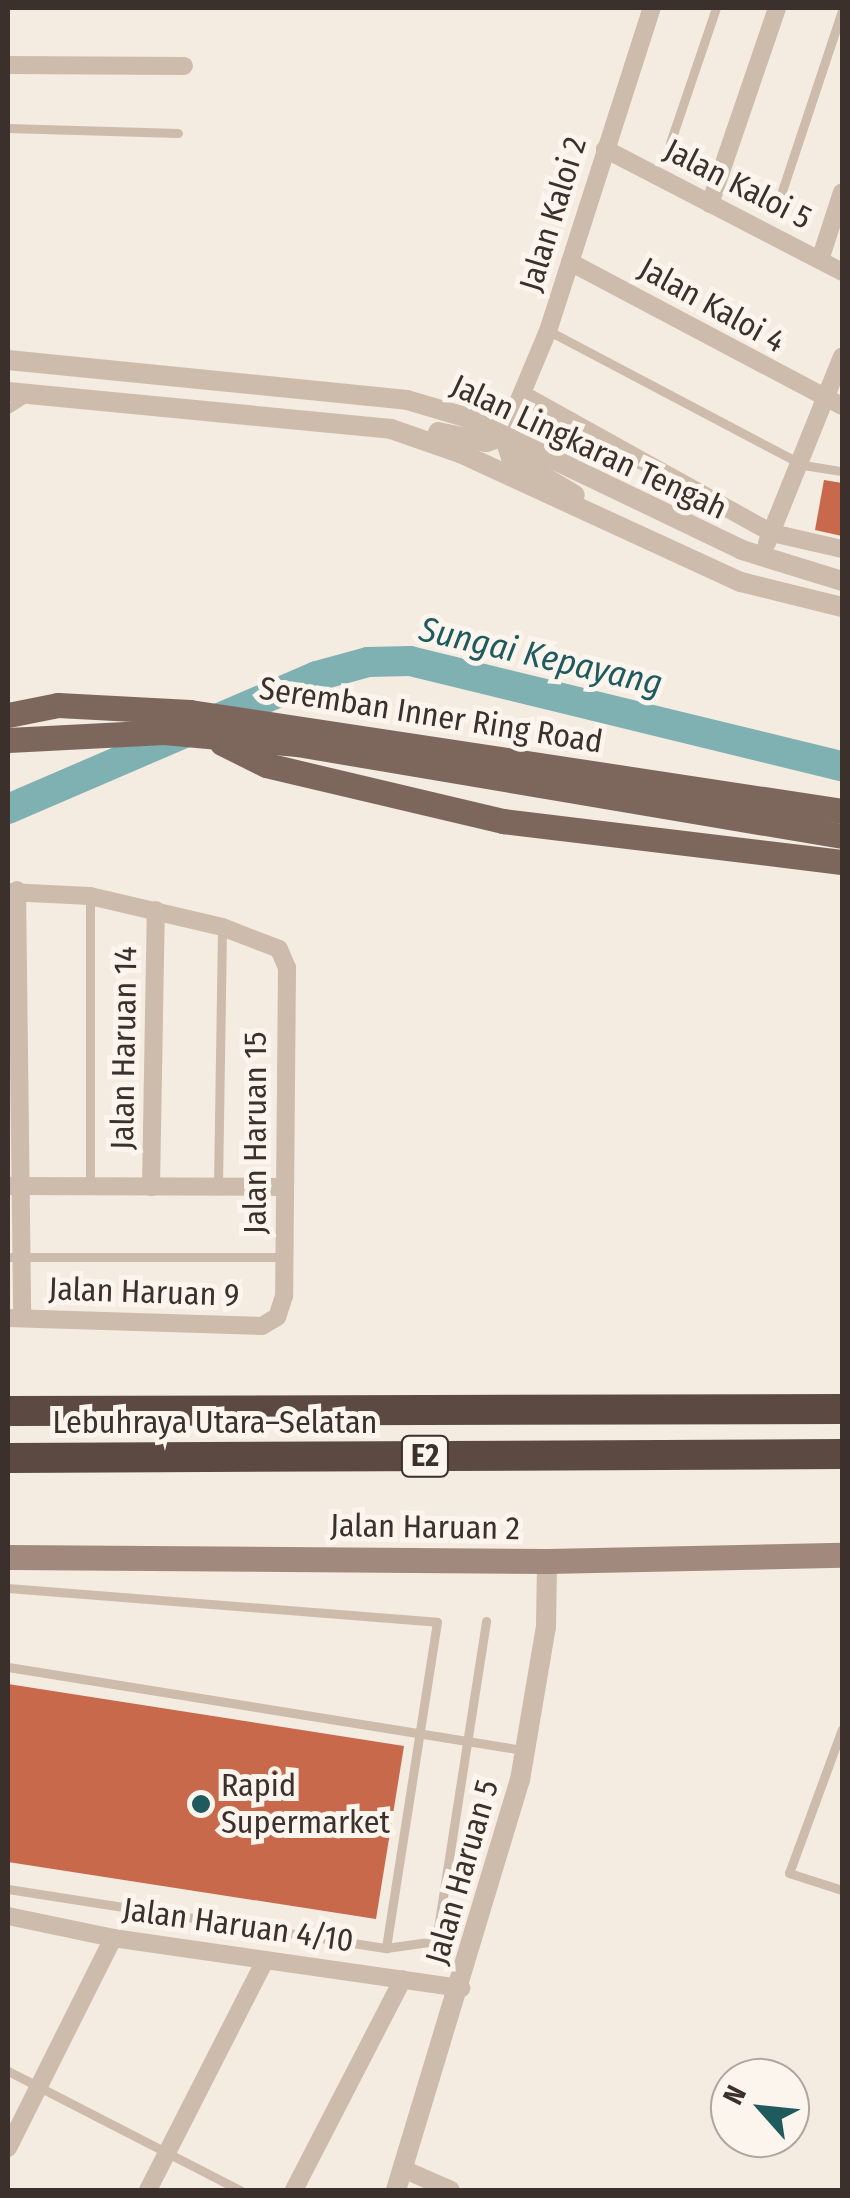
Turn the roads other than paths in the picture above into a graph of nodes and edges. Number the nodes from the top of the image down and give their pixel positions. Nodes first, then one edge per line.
1 (652, 8) edge
2 (716, 8) edge
3 (778, 8) edge
4 (842, 12) edge
5 (8, 65) edge
6 (184, 66) dead end
7 (8, 128) edge
8 (178, 132) dead end
9 (670, 143) dead end
10 (605, 149) junction
11 (782, 191) dead end
12 (842, 192) edge
13 (710, 204) junction
14 (820, 260) junction
15 (570, 262) junction
16 (842, 272) edge
17 (548, 331) junction
18 (842, 356) edge
19 (8, 360) edge
20 (8, 392) edge
21 (30, 394) junction
22 (522, 394) junction
23 (834, 404) edge
24 (8, 409) edge
25 (390, 429) junction
26 (504, 436) junction
27 (803, 465) junction
28 (842, 471) edge
29 (608, 526) junction
30 (772, 533) junction
31 (842, 549) edge
32 (760, 557) junction
33 (842, 581) edge
34 (842, 607) edge
35 (8, 715) edge
36 (208, 736) junction
37 (301, 736) junction
38 (8, 740) edge
39 (842, 811) edge
40 (842, 836) edge
41 (842, 862) edge
42 (12, 891) edge
43 (90, 896) junction
44 (156, 910) junction
45 (222, 927) junction
46 (14, 1186) edge
47 (90, 1186) junction
48 (151, 1186) junction
49 (218, 1186) junction
50 (284, 1187) junction
51 (284, 1257) junction
52 (14, 1258) edge
53 (277, 1317) joint
54 (15, 1318) edge
55 (842, 1409) edge
56 (8, 1410) edge
57 (842, 1454) edge
58 (8, 1458) edge
59 (842, 1555) edge
60 (8, 1557) edge
61 (546, 1561) junction
62 (8, 1588) edge
63 (486, 1620) dead end
64 (8, 1666) edge
65 (842, 1729) edge
66 (424, 1734) junction
67 (469, 1742) junction
68 (526, 1751) junction
69 (8, 1890) edge
70 (842, 1890) edge
71 (8, 1916) edge
72 (113, 1938) junction
73 (386, 1948) junction
74 (265, 1960) junction
75 (403, 1979) junction
76 (461, 1988) junction
77 (8, 2071) edge
78 (39, 2087) junction
79 (8, 2148) edge
80 (167, 2153) junction
81 (403, 2169) junction
82 (148, 2190) edge
83 (240, 2190) edge
84 (294, 2190) edge
85 (396, 2190) edge
86 (451, 2190) edge

1 - 10 street, Jalan Kaloi 2
2 - 9 lane
3 - 13 street
4 - 11 lane
5 - 6 street
7 - 8 lane
10 - 13 street, Jalan Kaloi 5
10 - 15 street, Jalan Kaloi 2
12 - 14 street
13 - 14 street, Jalan Kaloi 5
14 - 16 street, Jalan Kaloi 5
15 - 17 street, Jalan Kaloi 2
15 - 23 street, Jalan Kaloi 4
17 - 22 street, Jalan Kaloi 2
17 - 27 lane
18 - 23 street
19 - 26 street, Jalan Lingkaran Tengah
20 - 21 street, Jalan Lingkaran Tengah
21 - 24 lane
21 - 25 street, Jalan Lingkaran Tengah
22 - 26 street, Jalan Kaloi 2
22 - 30 street
23 - 27 street
25 - 26 street
25 - 29 street, Jalan Lingkaran Tengah
26 - 29 street
26 - 32 street, Jalan Lingkaran Tengah
27 - 28 lane
27 - 30 street
29 - 34 street, Jalan Lingkaran Tengah
30 - 31 street
30 - 32 street
32 - 33 street, Jalan Lingkaran Tengah
35 - 37 main road, Seremban Inner Ring Road
36 - 37 main road, Seremban Inner Ring Road
36 - 38 main road, Seremban Inner Ring Road
36 - 41 main road
37 - 39 main road, Seremban Inner Ring Road
37 - 40 main road, Seremban Inner Ring Road
42 - 43 street
42 - 46 street
43 - 44 street
43 - 47 lane
44 - 45 street
44 - 48 street, Jalan Haruan 14
45 - 49 lane
45 - 50 street, Jalan Haruan 15
46 - 47 street
46 - 52 street
47 - 48 street
48 - 49 street
49 - 50 street
50 - 51 street, Jalan Haruan 15
51 - 52 lane
51 - 53 street, Jalan Haruan 15
52 - 54 street
53 - 54 street, Jalan Haruan 9
55 - 56 highway, Lebuhraya Utara–Selatan / E2
57 - 58 highway, Lebuhraya Utara–Selatan / E2
59 - 61 main road, Jalan Haruan 2
60 - 61 main road, Jalan Haruan 2
61 - 68 street, Jalan Haruan 5
62 - 66 lane
63 - 67 lane
64 - 66 lane
65 - 70 lane
66 - 67 lane
66 - 73 lane
67 - 68 lane
67 - 73 lane
68 - 76 street, Jalan Haruan 5
69 - 73 lane
71 - 72 street, Jalan Haruan 4/10
72 - 74 street, Jalan Haruan 4/10
72 - 78 street
74 - 75 street, Jalan Haruan 4/10
74 - 80 street
75 - 76 street, Jalan Haruan 4/10
75 - 84 street
76 - 81 street, Jalan Haruan 5
77 - 78 lane
78 - 79 street
78 - 80 lane
80 - 82 street
80 - 83 lane
81 - 85 street, Jalan Haruan 5
81 - 86 street

